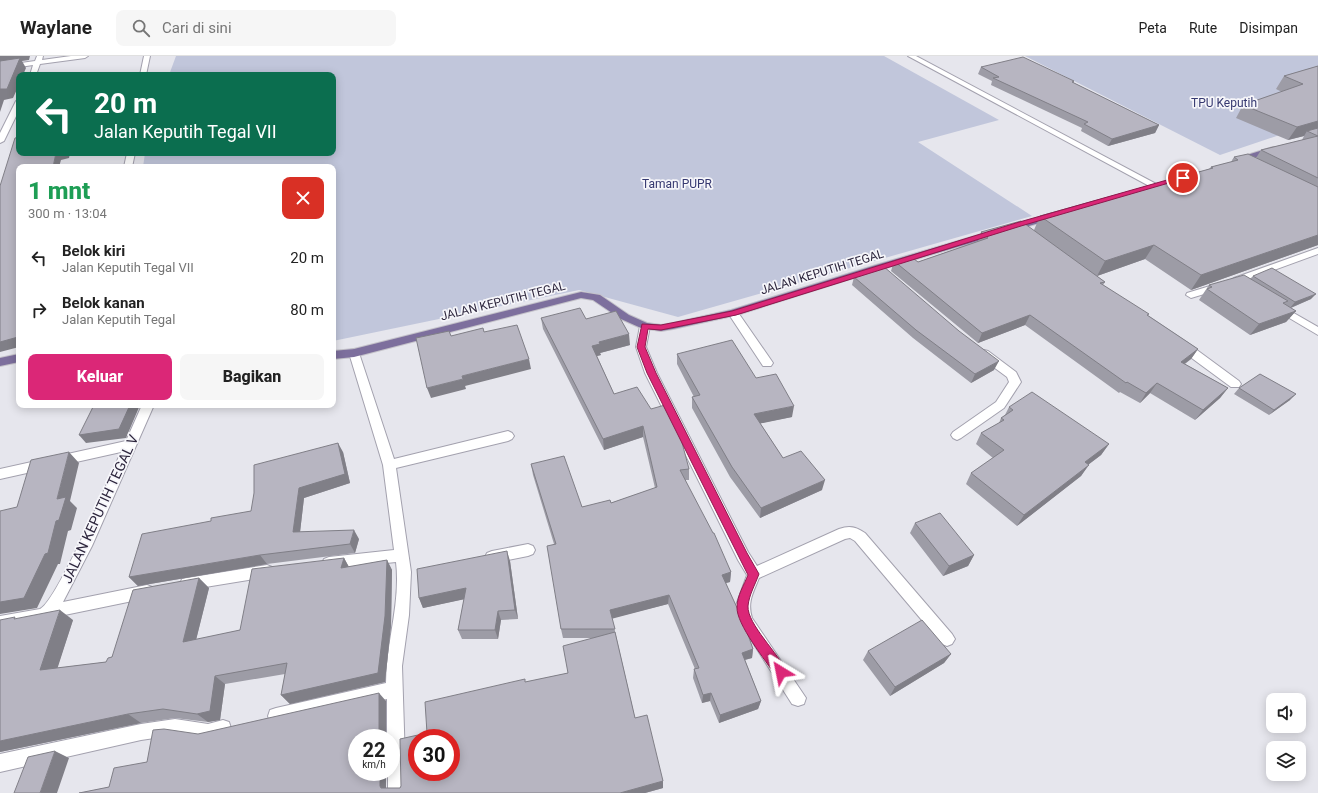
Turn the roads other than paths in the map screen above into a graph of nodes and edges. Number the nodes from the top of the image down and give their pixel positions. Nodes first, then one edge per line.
1 (41, 56) edge
2 (85, 56) edge
3 (147, 56) edge
4 (911, 56) edge
5 (38, 63) junction
6 (0, 68) edge
7 (34, 72) edge
8 (144, 72) edge
9 (16, 109) edge
10 (0, 141) edge
11 (1281, 147) edge
12 (1233, 162) joint
13 (1249, 168) edge
14 (1160, 185) joint
15 (1142, 190) edge
16 (1066, 212) edge
17 (1019, 224) junction
18 (1028, 231) edge
19 (1318, 251) edge
20 (879, 267) junction
21 (890, 277) edge
22 (1237, 280) junction
23 (1248, 288) edge
24 (1191, 295) dead end
25 (1268, 300) edge
26 (733, 313) junction
27 (645, 326) junction
28 (1318, 332) edge
29 (1172, 337) edge
30 (977, 349) edge
31 (354, 353) junction
32 (336, 355) edge
33 (16, 359) edge
34 (0, 362) edge
35 (768, 363) dead end
36 (1235, 384) dead end
37 (147, 408) edge
38 (957, 435) dead end
39 (508, 436) dead end
40 (129, 445) junction
41 (389, 465) junction
42 (0, 474) edge
43 (528, 550) dead end
44 (402, 555) junction
45 (481, 558) edge
46 (314, 565) edge
47 (283, 569) edge
48 (420, 569) edge
49 (404, 572) junction
50 (754, 574) junction
51 (172, 587) edge
52 (158, 590) edge
53 (49, 612) junction
54 (0, 623) edge
55 (947, 639) dead end
56 (394, 689) junction
57 (798, 698) dead end
58 (263, 719) edge
59 (239, 725) edge
60 (0, 763) edge
61 (397, 793) edge

1 - 5 street
2 - 5 street
3 - 8 street
4 - 14 street
5 - 6 street
5 - 7 street
9 - 10 street
11 - 12 main road
12 - 13 street
14 - 15 main road
16 - 17 main road, JALAN KEPUTIH TEGAL
17 - 18 street
17 - 20 main road, JALAN KEPUTIH TEGAL
19 - 22 street
20 - 21 street
20 - 26 main road, JALAN KEPUTIH TEGAL
22 - 23 street
22 - 24 street
25 - 28 street
26 - 27 main road, JALAN KEPUTIH TEGAL
26 - 35 street
27 - 31 main road, JALAN KEPUTIH TEGAL
27 - 50 street
29 - 36 street
30 - 38 street
31 - 32 main road, JALAN KEPUTIH TEGAL
31 - 41 street
33 - 34 main road
37 - 40 street, JALAN KEPUTIH TEGAL V
39 - 41 street
40 - 42 street
40 - 53 street, JALAN KEPUTIH TEGAL V
41 - 44 street
43 - 45 street
44 - 46 street
44 - 49 street
47 - 51 street
48 - 49 street
49 - 56 street
50 - 55 street
50 - 57 street
52 - 53 street
53 - 54 street
56 - 58 street
56 - 61 street
59 - 60 street

